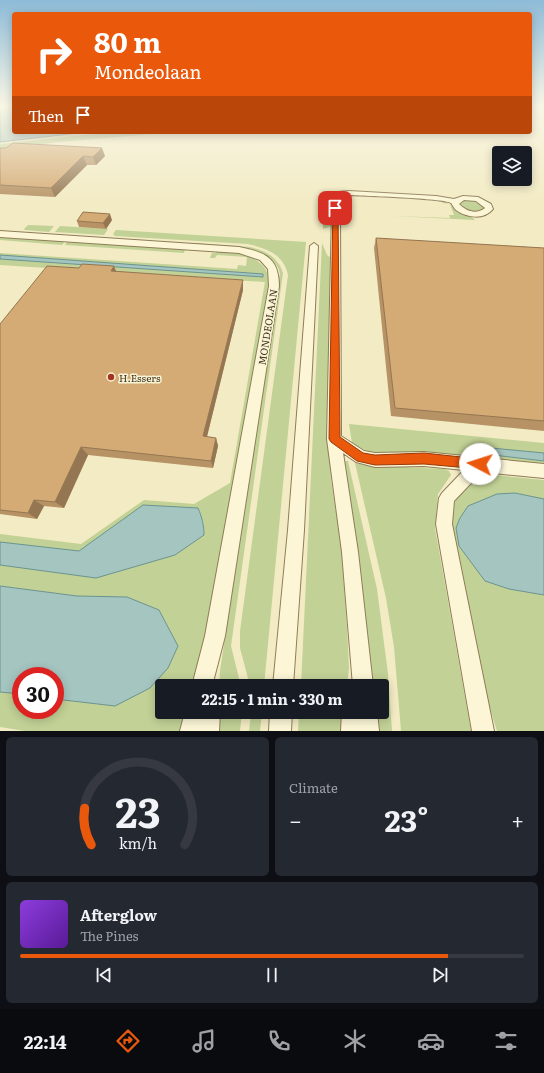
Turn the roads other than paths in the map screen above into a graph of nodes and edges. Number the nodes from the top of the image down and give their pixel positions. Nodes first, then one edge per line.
1 (456, 202) junction
2 (0, 234) edge
3 (314, 246) dead end
4 (334, 439) junction
5 (495, 465) junction
6 (544, 471) edge
7 (357, 631) junction
8 (215, 636) junction
9 (204, 679) edge
10 (212, 679) edge
11 (284, 679) edge
12 (354, 679) edge
13 (362, 679) edge
14 (194, 719) edge
15 (209, 719) edge
16 (281, 719) edge
17 (353, 719) edge
18 (367, 719) edge
19 (484, 728) edge
20 (191, 731) edge
21 (208, 731) edge
22 (280, 731) edge
23 (352, 731) edge
24 (368, 731) edge

1 - 1 street
1 - 4 street
2 - 8 street, MONDEOLAAN
3 - 11 street
4 - 5 street
4 - 7 street
5 - 6 street
5 - 19 street
7 - 12 street
7 - 13 street
8 - 9 street
8 - 10 street
14 - 20 street
15 - 21 street
16 - 22 street
17 - 23 street
18 - 24 street

